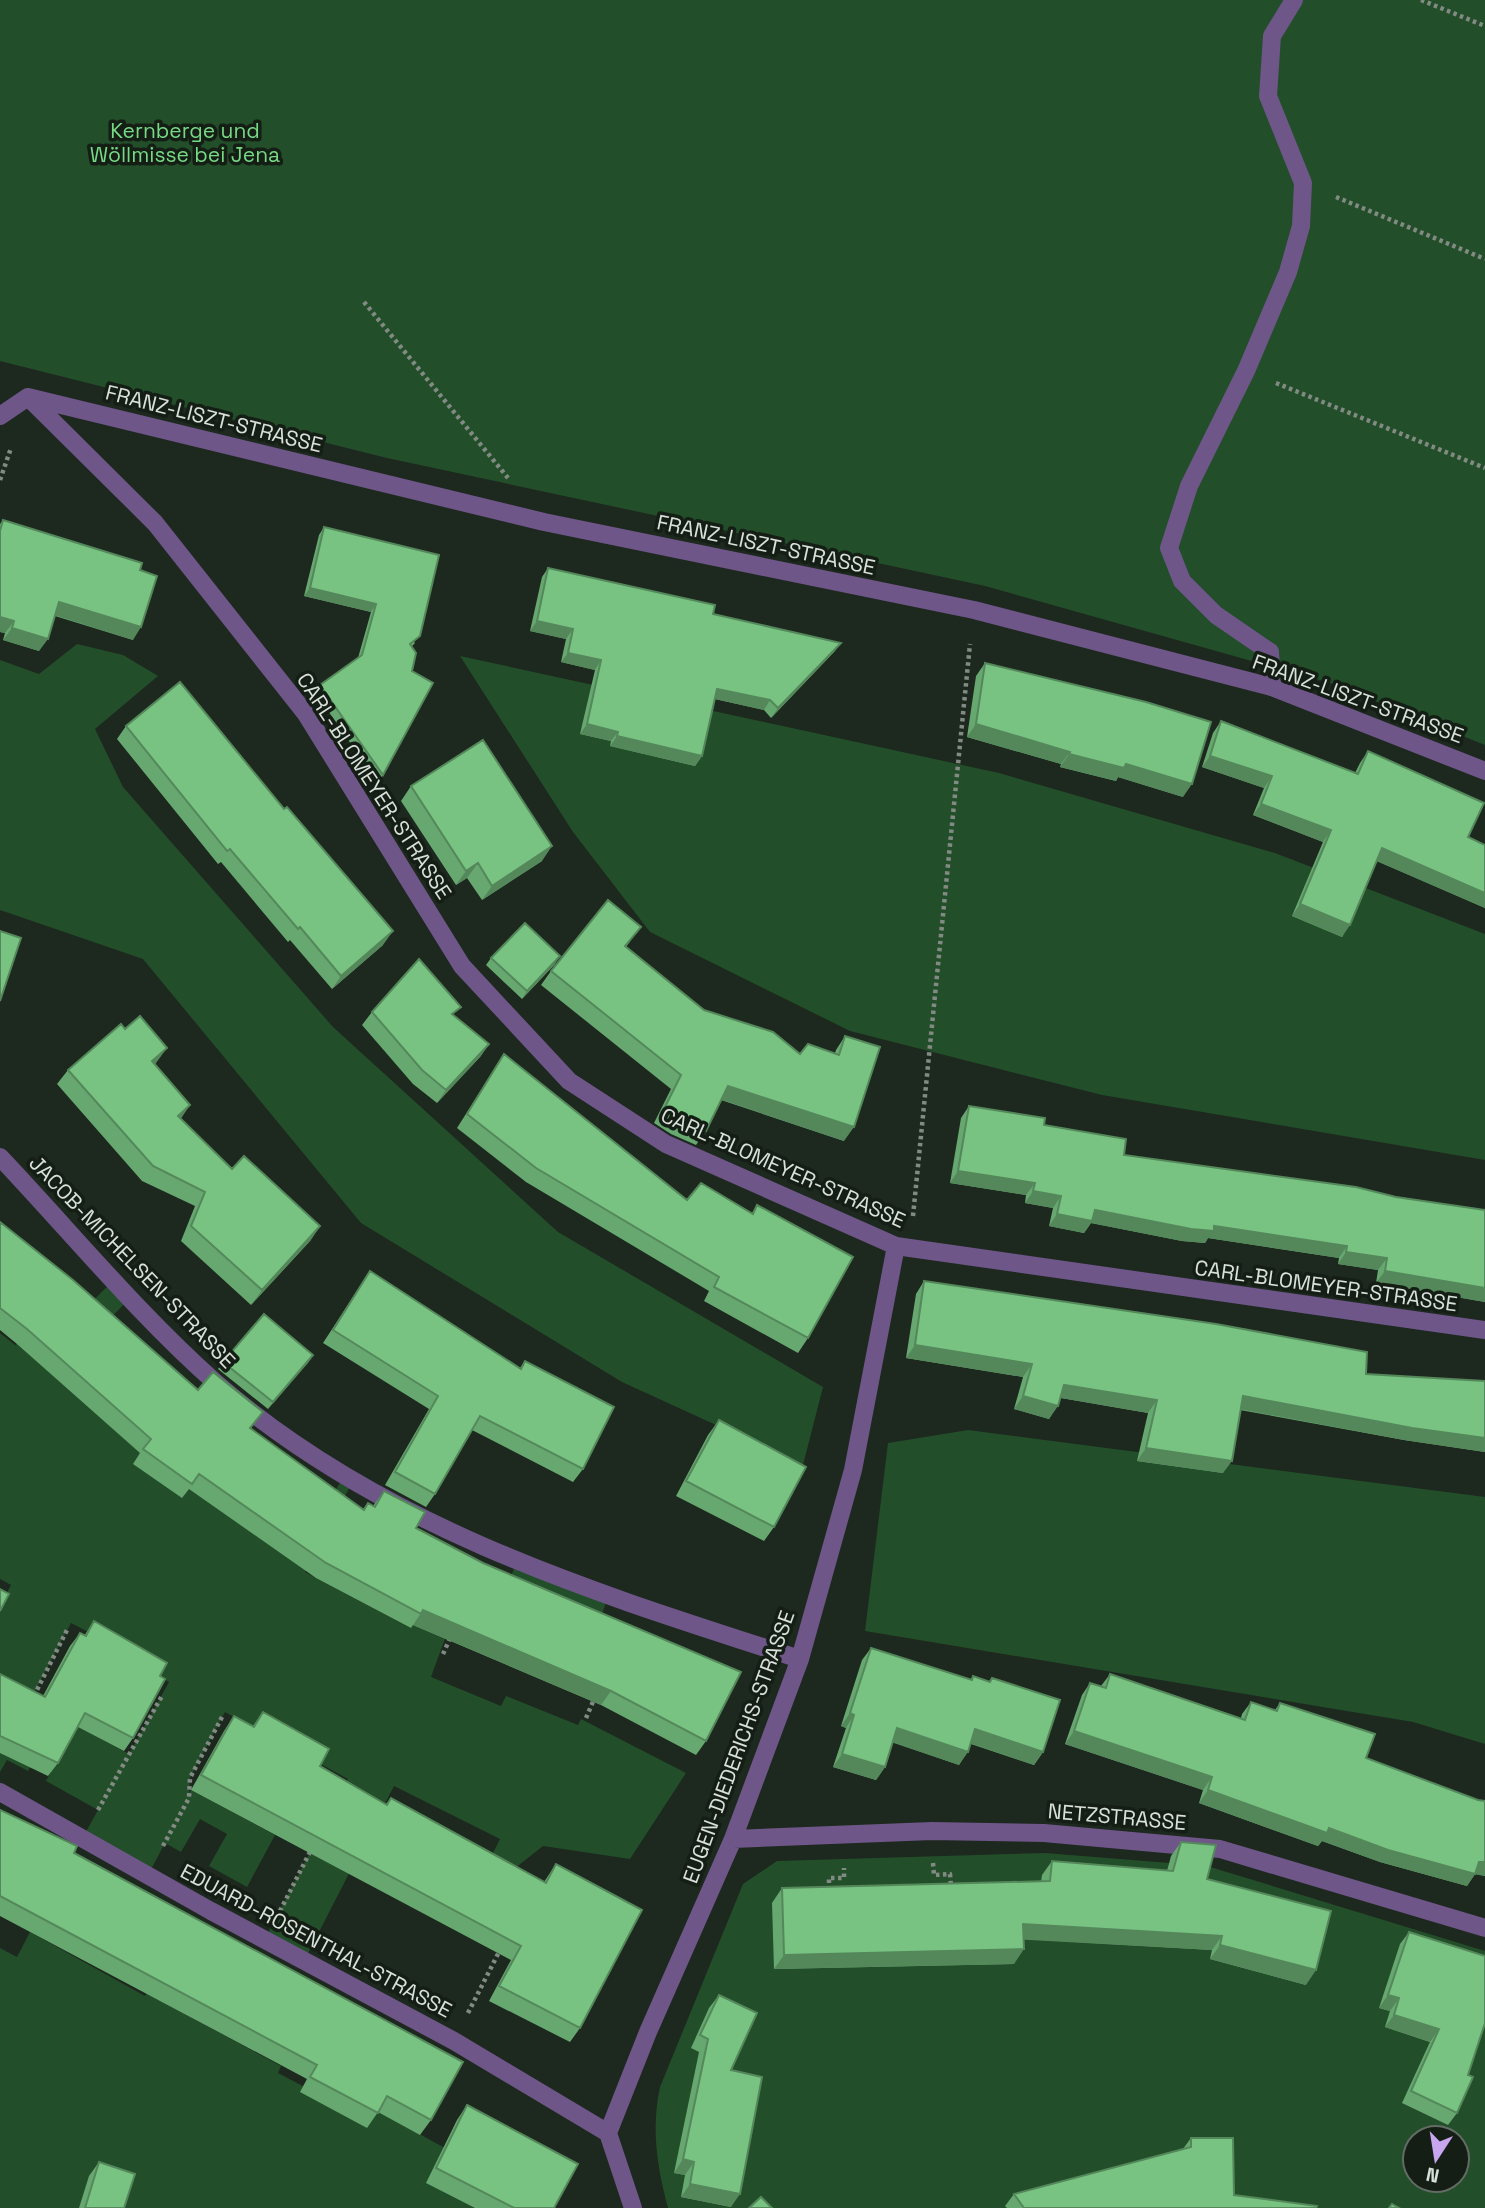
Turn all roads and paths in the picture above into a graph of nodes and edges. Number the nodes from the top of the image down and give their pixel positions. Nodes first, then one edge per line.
1 (1294, 0) edge
2 (1421, 0) edge
3 (1485, 26) edge
4 (1303, 183) junction
5 (1485, 260) edge
6 (364, 302) dead end
7 (1246, 371) junction
8 (28, 397) junction
9 (0, 416) edge
10 (1485, 468) edge
11 (544, 522) junction
12 (966, 676) dead end
13 (1272, 687) junction
14 (1485, 771) edge
15 (0, 1157) edge
16 (916, 1185) dead end
17 (896, 1246) junction
18 (1485, 1331) edge
19 (67, 1630) dead end
20 (452, 1633) edge
21 (443, 1654) dead end
22 (800, 1659) junction
23 (600, 1685) edge
24 (163, 1694) edge
25 (34, 1703) edge
26 (222, 1717) dead end
27 (586, 1718) dead end
28 (0, 1792) edge
29 (82, 1839) junction
30 (733, 1839) junction
31 (315, 1843) edge
32 (148, 1875) junction
33 (1485, 1928) edge
34 (265, 1940) junction
35 (500, 1950) edge
36 (454, 2041) junction
37 (608, 2133) junction
38 (633, 2208) edge

1 - 4 street
2 - 3 path
4 - 5 path
4 - 7 street
6 - 11 path
7 - 10 path
7 - 13 street
8 - 9 street
8 - 11 street, FRANZ-LISZT-STRASSE
8 - 17 street, CARL-BLOMEYER-STRASSE
11 - 13 street, FRANZ-LISZT-STRASSE
12 - 16 path
13 - 14 street, FRANZ-LISZT-STRASSE
15 - 22 street, JACOB-MICHELSEN-STRASSE
17 - 18 street, CARL-BLOMEYER-STRASSE
17 - 22 street, EUGEN-DIEDERICHS-STRASSE
19 - 25 path
20 - 21 path
22 - 30 street, EUGEN-DIEDERICHS-STRASSE
23 - 27 path
24 - 29 path
26 - 32 path
28 - 29 street, EDUARD-ROSENTHAL-STRASSE
29 - 32 street, EDUARD-ROSENTHAL-STRASSE
30 - 33 street, NETZSTRASSE
30 - 37 street, EUGEN-DIEDERICHS-STRASSE
31 - 34 path
32 - 34 street, EDUARD-ROSENTHAL-STRASSE
34 - 36 street, EDUARD-ROSENTHAL-STRASSE
35 - 36 path
36 - 37 street, EDUARD-ROSENTHAL-STRASSE
37 - 38 street

